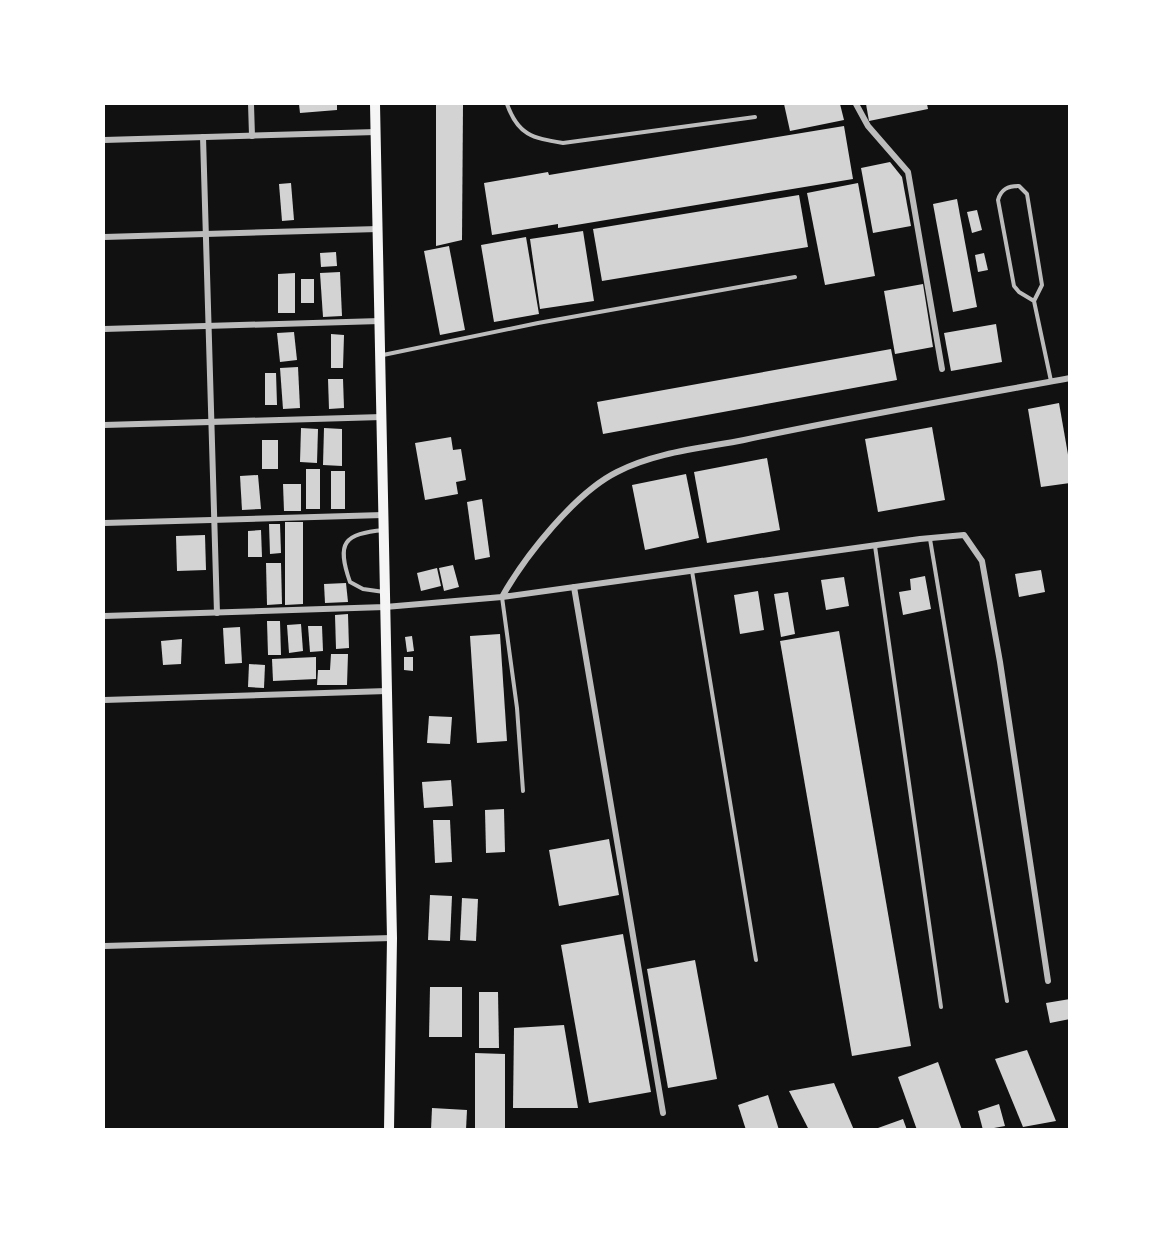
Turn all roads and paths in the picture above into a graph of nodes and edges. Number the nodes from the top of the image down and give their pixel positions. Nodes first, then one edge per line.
1 (251, 104) edge
2 (375, 104) edge
3 (507, 104) edge
4 (856, 104) edge
5 (754, 117) dead end
6 (376, 132) junction
7 (252, 136) junction
8 (203, 137) junction
9 (104, 140) edge
10 (378, 229) junction
11 (206, 234) junction
12 (104, 237) edge
13 (795, 277) dead end
14 (1034, 301) junction
15 (380, 321) junction
16 (209, 326) junction
17 (104, 329) edge
18 (380, 356) junction
19 (942, 369) dead end
20 (1070, 378) edge
21 (1051, 381) junction
22 (382, 417) junction
23 (211, 422) junction
24 (104, 425) edge
25 (383, 515) junction
26 (214, 520) junction
27 (104, 523) edge
28 (384, 531) junction
29 (930, 538) junction
30 (875, 545) junction
31 (692, 571) junction
32 (574, 587) junction
33 (385, 592) junction
34 (502, 597) junction
35 (385, 607) junction
36 (217, 613) junction
37 (104, 616) edge
38 (387, 692) junction
39 (104, 700) edge
40 (523, 790) dead end
41 (392, 938) junction
42 (104, 946) edge
43 (756, 960) dead end
44 (1048, 981) dead end
45 (1007, 1001) dead end
46 (941, 1007) dead end
47 (663, 1113) dead end
48 (389, 1130) edge

1 - 7 street
2 - 6 main road
3 - 5 lane
4 - 19 street
6 - 7 street
6 - 10 main road
7 - 8 street
8 - 9 street
8 - 11 street
10 - 11 street
10 - 15 main road
11 - 12 street
11 - 16 street
13 - 18 lane
14 - 14 lane
14 - 21 lane
15 - 16 street
15 - 18 main road
16 - 17 street
16 - 23 street
18 - 22 main road
20 - 21 street
21 - 34 street
22 - 23 street
22 - 25 main road
23 - 24 street
23 - 26 street
25 - 26 street
25 - 28 main road
26 - 27 street
26 - 36 street
28 - 33 main road
28 - 33 lane
29 - 30 street
29 - 44 street
29 - 45 lane
30 - 31 street
30 - 46 lane
31 - 32 street
31 - 43 lane
32 - 34 street
32 - 47 street
33 - 35 main road
34 - 35 street
34 - 40 lane
35 - 36 street
35 - 38 main road
36 - 37 street
38 - 39 street
38 - 41 main road
41 - 42 street
41 - 48 main road

